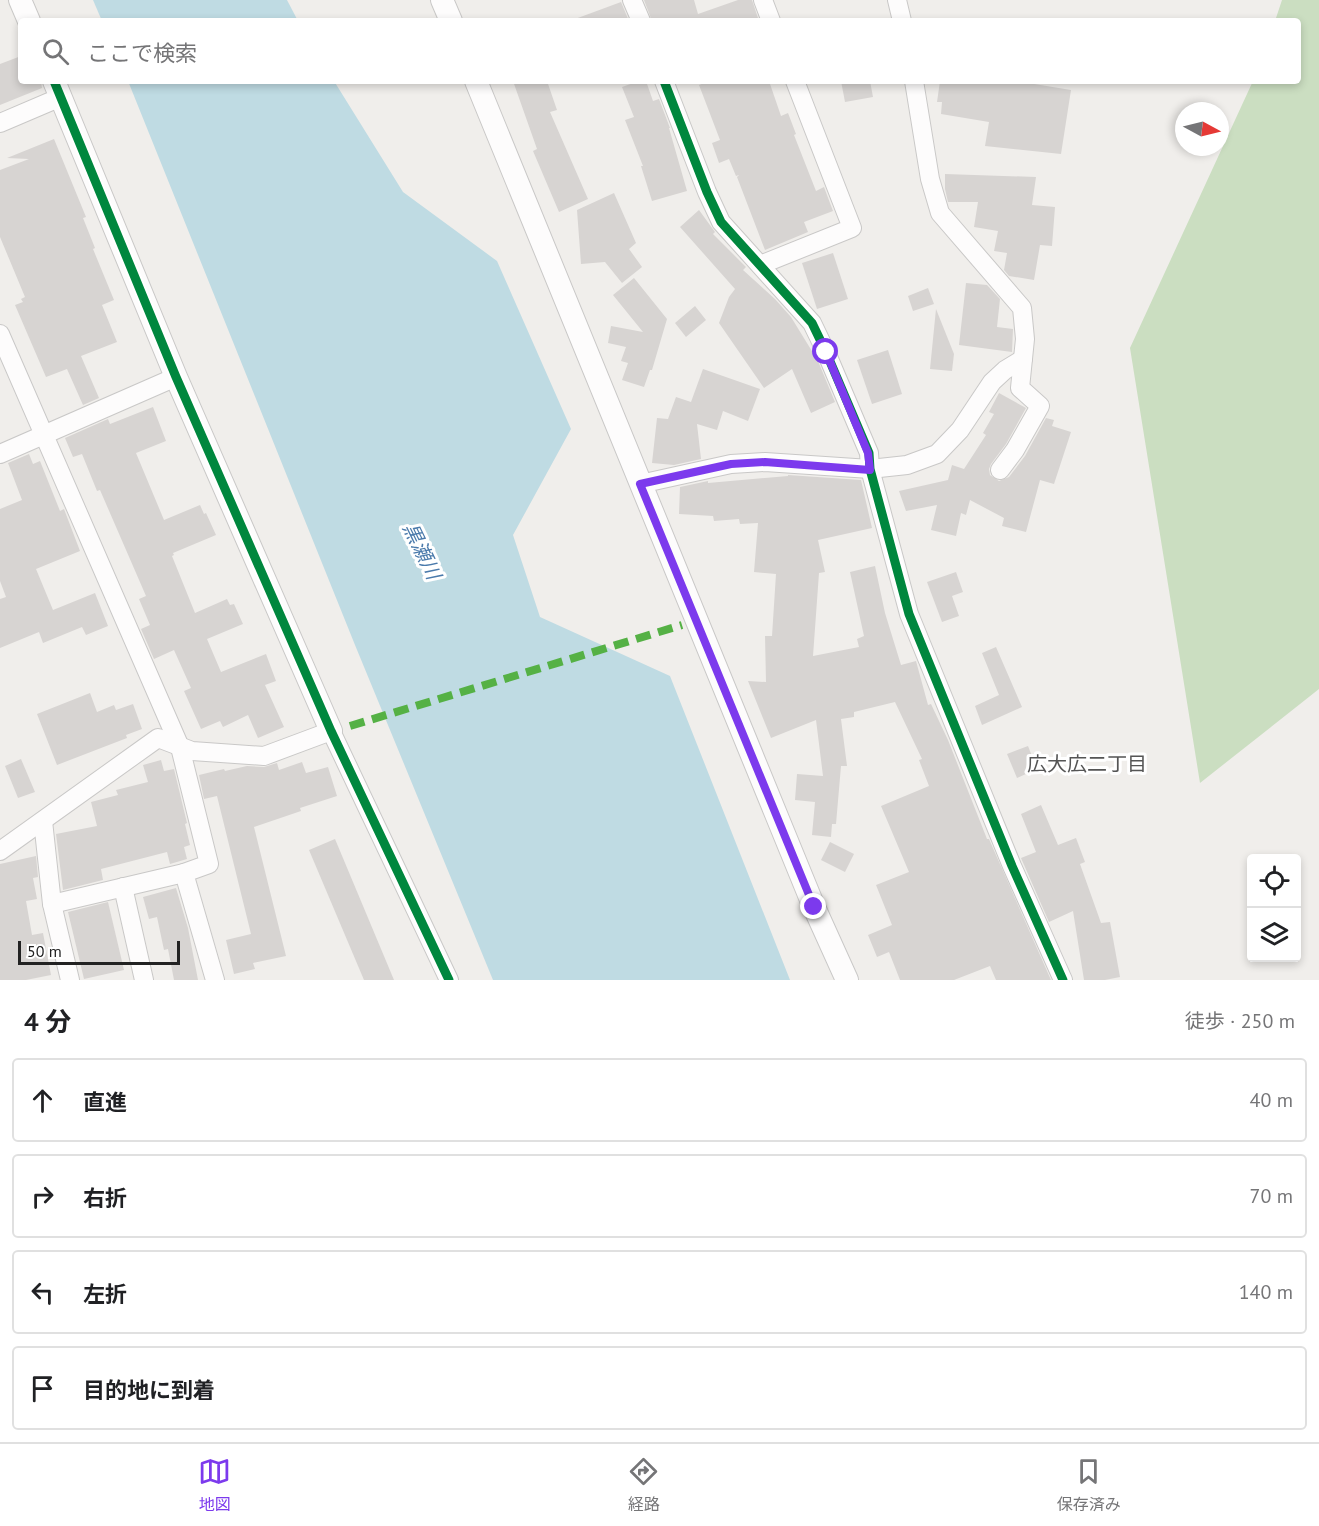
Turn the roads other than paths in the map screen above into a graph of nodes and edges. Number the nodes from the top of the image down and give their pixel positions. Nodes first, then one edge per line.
1 (20, 0) edge
2 (442, 0) edge
3 (633, 0) edge
4 (763, 0) edge
5 (897, 0) edge
6 (27, 18) edge
7 (450, 18) edge
8 (639, 18) edge
9 (770, 18) edge
10 (901, 18) edge
11 (477, 84) edge
12 (665, 84) edge
13 (796, 84) edge
14 (914, 84) edge
15 (57, 89) edge
16 (0, 123) edge
17 (759, 265) junction
18 (0, 334) edge
19 (1023, 359) junction
20 (176, 377) junction
21 (43, 435) junction
22 (0, 453) edge
23 (870, 470) junction
24 (1000, 470) dead end
25 (640, 484) junction
26 (331, 731) junction
27 (180, 747) junction
28 (43, 821) junction
29 (0, 851) edge
30 (184, 873) junction
31 (123, 887) junction
32 (52, 904) junction
33 (70, 980) edge
34 (144, 980) edge
35 (215, 980) edge
36 (449, 980) edge
37 (847, 980) edge
38 (1063, 980) edge

1 - 6 street
2 - 7 street
3 - 8 street
4 - 9 street
5 - 10 street
11 - 25 street
12 - 17 street
13 - 17 street
14 - 19 street
15 - 16 street
15 - 20 street
17 - 23 street
18 - 21 street
19 - 23 street
19 - 24 street
20 - 21 street
20 - 26 street
21 - 22 street
21 - 27 street
23 - 25 street
23 - 38 street
25 - 37 street
26 - 27 street
26 - 36 street
27 - 28 street
27 - 30 street
28 - 29 street
28 - 32 street
30 - 31 street
30 - 35 street
31 - 32 street
31 - 34 street
32 - 33 street

